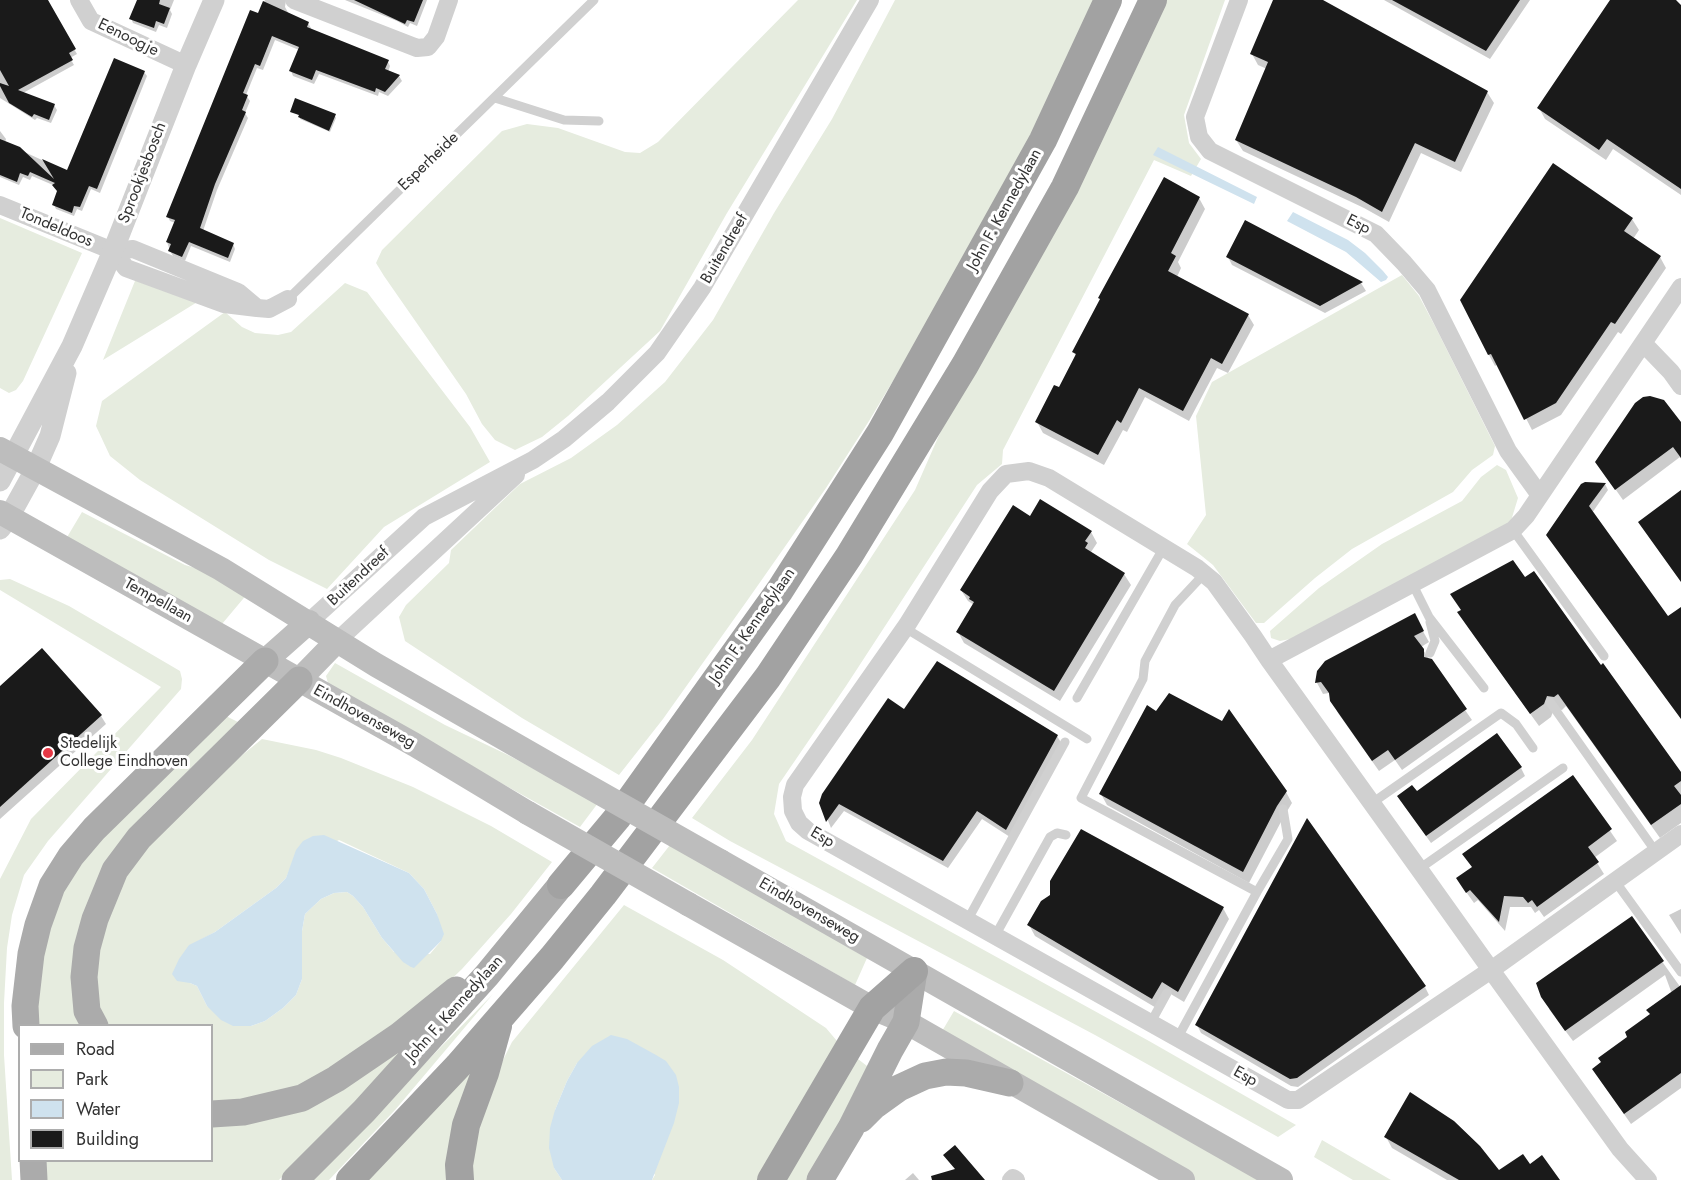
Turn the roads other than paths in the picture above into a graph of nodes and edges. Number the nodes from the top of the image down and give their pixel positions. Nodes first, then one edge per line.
1 (79, 0) edge
2 (214, 0) edge
3 (294, 0) edge
4 (449, 0) edge
5 (594, 0) edge
6 (870, 0) edge
7 (1108, 0) edge
8 (1153, 0) edge
9 (1239, 0) edge
10 (186, 65) junction
11 (495, 98) junction
12 (599, 121) dead end
13 (0, 205) edge
14 (113, 251) junction
15 (1681, 287) edge
16 (288, 299) joint
17 (1644, 344) junction
18 (72, 346) junction
19 (1681, 386) edge
20 (7, 454) edge
21 (532, 460) junction
22 (35, 470) junction
23 (0, 481) edge
24 (1539, 494) junction
25 (3, 519) edge
26 (1513, 530) junction
27 (1164, 547) junction
28 (1204, 574) junction
29 (1413, 585) junction
30 (1429, 617) junction
31 (309, 622) junction
32 (905, 628) junction
33 (337, 641) junction
34 (1430, 653) dead end
35 (1604, 656) dead end
36 (1269, 660) junction
37 (266, 662) junction
38 (299, 680) junction
39 (1484, 688) dead end
40 (1077, 698) dead end
41 (1550, 702) dead end
42 (1087, 739) dead end
43 (1065, 742) dead end
44 (1533, 748) dead end
45 (1563, 768) dead end
46 (1372, 804) junction
47 (1283, 809) dead end
48 (1681, 834) edge
49 (1066, 835) dead end
50 (1656, 852) junction
51 (1419, 869) junction
52 (1615, 881) junction
53 (561, 885) joint
54 (1257, 892) junction
55 (967, 921) junction
56 (995, 936) junction
57 (516, 940) junction
58 (1491, 970) junction
59 (914, 971) junction
60 (1681, 972) edge
61 (1167, 993) dead end
62 (872, 1008) junction
63 (501, 1018) junction
64 (906, 1022) junction
65 (26, 1024) edge
66 (93, 1024) edge
67 (1150, 1024) junction
68 (1177, 1039) junction
69 (1010, 1083) junction
70 (213, 1114) edge
71 (851, 1128) junction
72 (1620, 1149) junction
73 (33, 1162) edge
74 (34, 1180) edge
75 (295, 1180) edge
76 (350, 1180) edge
77 (460, 1180) edge
78 (771, 1180) edge
79 (820, 1180) edge
80 (1011, 1180) edge
81 (1016, 1180) edge
82 (1183, 1180) edge
83 (1281, 1180) edge
84 (1636, 1180) edge
85 (1648, 1180) edge

1 - 10 street, Eenoogje
2 - 10 street, Sprookjesbosch
3 - 4 street
5 - 11 lane, Esperheide
6 - 21 street, Buitendreef
7 - 53 highway, John F. Kennedylaan
8 - 63 highway
9 - 24 street, Esp
10 - 14 street, Sprookjesbosch
11 - 12 lane
11 - 16 lane, Esperheide
13 - 14 street, Tondeldoos
14 - 16 street, Esperheide
14 - 18 street, Sprookjesbosch
15 - 17 street
17 - 19 street
17 - 24 street
18 - 20 street, Sprookjesbosch
18 - 22 street, Sprookjesbosch
20 - 22 main road
20 - 23 street, Sprookjesbosch
21 - 31 street, Buitendreef
21 - 33 street, Buitendreef
22 - 25 street, Sprookjesbosch
22 - 31 main road
24 - 26 street
25 - 37 main road, Tempellaan
26 - 29 street
26 - 35 lane
27 - 28 street, Esp
27 - 32 street, Esp
27 - 40 lane
28 - 36 street, Esp
28 - 54 lane
29 - 30 lane
29 - 36 street
30 - 34 lane
30 - 39 lane
31 - 33 main road
31 - 37 main road
32 - 42 lane
32 - 55 street, Esp
33 - 38 main road
33 - 59 main road, Eindhovenseweg, bridge
36 - 46 street, Esp
37 - 38 main road, Eindhovenseweg
37 - 65 main road
38 - 62 main road, Eindhovenseweg, bridge
38 - 66 main road
41 - 50 lane
43 - 55 lane
44 - 46 lane
45 - 51 lane
46 - 51 street, Esp
47 - 54 lane
48 - 50 street, Esp
49 - 56 lane
50 - 52 street, Esp
51 - 58 street, Esp
52 - 58 street, Esp
52 - 60 lane
53 - 57 main road, John F. Kennedylaan
54 - 68 lane
55 - 56 street, Esp
56 - 67 street, Esp
57 - 70 main road
57 - 75 main road, John F. Kennedylaan
58 - 68 street, Esp
58 - 72 street, Esp
59 - 62 highway
59 - 64 main road
59 - 83 main road, Eindhovenseweg
61 - 67 lane
62 - 64 main road, Eindhovenseweg
62 - 78 highway
63 - 76 highway
63 - 77 highway
64 - 69 main road, Eindhovenseweg
64 - 71 main road
67 - 68 street, Esp
69 - 71 main road
69 - 82 main road, Eindhovenseweg
71 - 79 main road
72 - 84 street, Esp
72 - 85 street, Esp
73 - 74 main road
80 - 81 street

